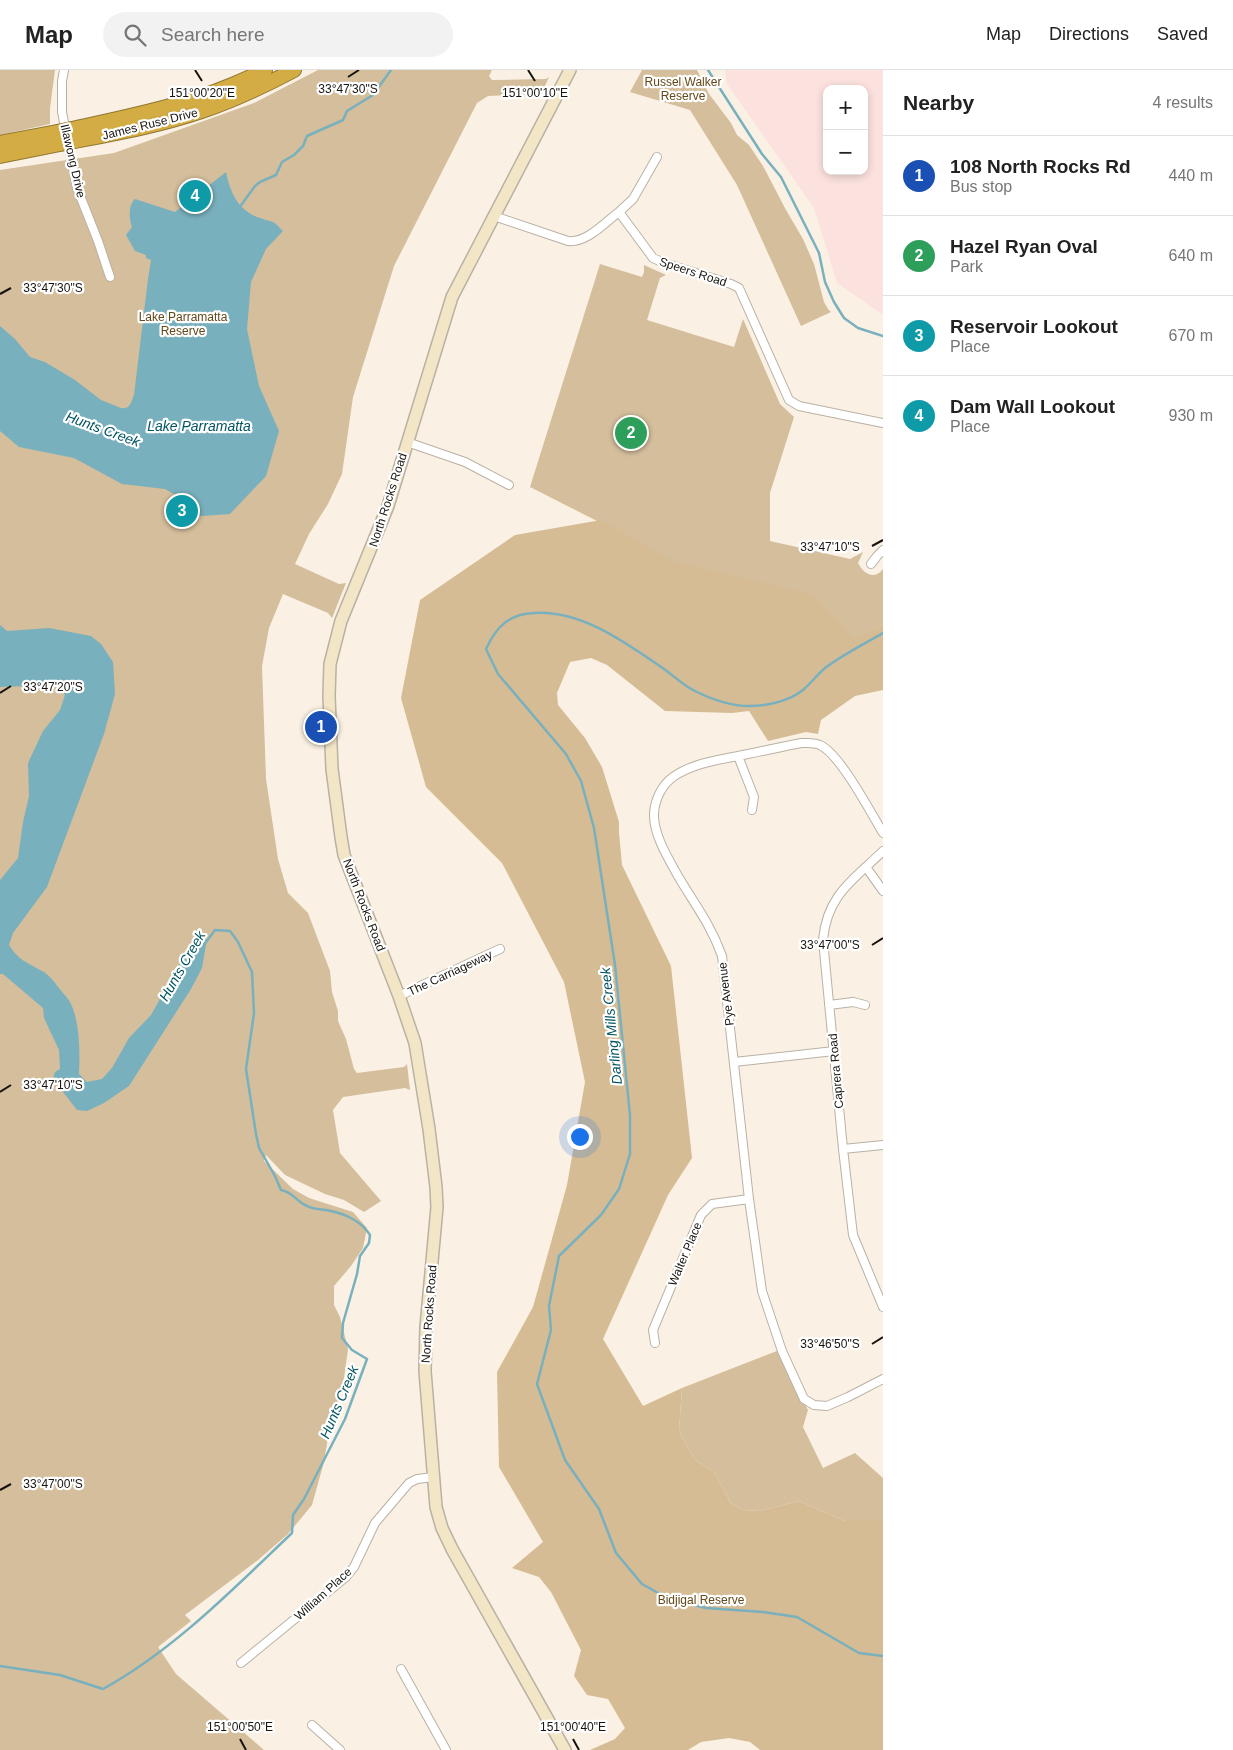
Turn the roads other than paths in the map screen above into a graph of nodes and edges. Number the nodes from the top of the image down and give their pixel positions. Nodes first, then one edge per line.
1 (64, 70) edge
2 (265, 70) edge
3 (294, 70) edge
4 (570, 70) edge
5 (74, 135) junction
6 (59, 138) junction
7 (0, 142) edge
8 (0, 156) edge
9 (657, 157) dead end
10 (619, 212) junction
11 (494, 216) junction
12 (110, 277) dead end
13 (883, 423) edge
14 (407, 442) junction
15 (509, 485) dead end
16 (883, 550) edge
17 (871, 564) dead end
18 (738, 756) junction
19 (752, 810) dead end
20 (883, 833) edge
21 (883, 851) edge
22 (866, 867) junction
23 (883, 891) edge
24 (500, 949) dead end
25 (399, 996) junction
26 (830, 1005) junction
27 (865, 1006) dead end
28 (834, 1052) junction
29 (734, 1062) junction
30 (883, 1145) edge
31 (843, 1149) junction
32 (749, 1199) junction
33 (883, 1307) edge
34 (655, 1343) dead end
35 (883, 1379) edge
36 (434, 1477) junction
37 (241, 1663) dead end
38 (402, 1669) dead end
39 (312, 1725) dead end
40 (340, 1750) edge
41 (445, 1750) edge
42 (565, 1750) edge

1 - 12 street, Illawong Drive
2 - 5 highway, James Ruse Drive
3 - 5 highway, James Ruse Drive
4 - 11 main road, North Rocks Road
5 - 6 highway, James Ruse Drive, bridge
6 - 7 highway, James Ruse Drive
6 - 8 highway, James Ruse Drive
9 - 10 street
10 - 11 street
10 - 13 street, Speers Road
11 - 14 main road, North Rocks Road
14 - 15 street
14 - 25 main road, North Rocks Road
16 - 17 street
18 - 19 street
18 - 20 street, Pye Avenue
18 - 29 street, Pye Avenue
21 - 22 street, Caprera Road
22 - 23 street
22 - 26 street, Caprera Road
24 - 25 street, The Carriageway
25 - 36 main road, North Rocks Road
26 - 27 street
26 - 28 street, Caprera Road
28 - 29 street
28 - 31 street, Caprera Road
29 - 32 street, Pye Avenue
30 - 31 street
31 - 33 street, Caprera Road
32 - 34 street, Walter Place
32 - 35 street, Pye Avenue
36 - 37 street, William Place
36 - 42 main road, North Rocks Road
38 - 41 street
39 - 40 street

